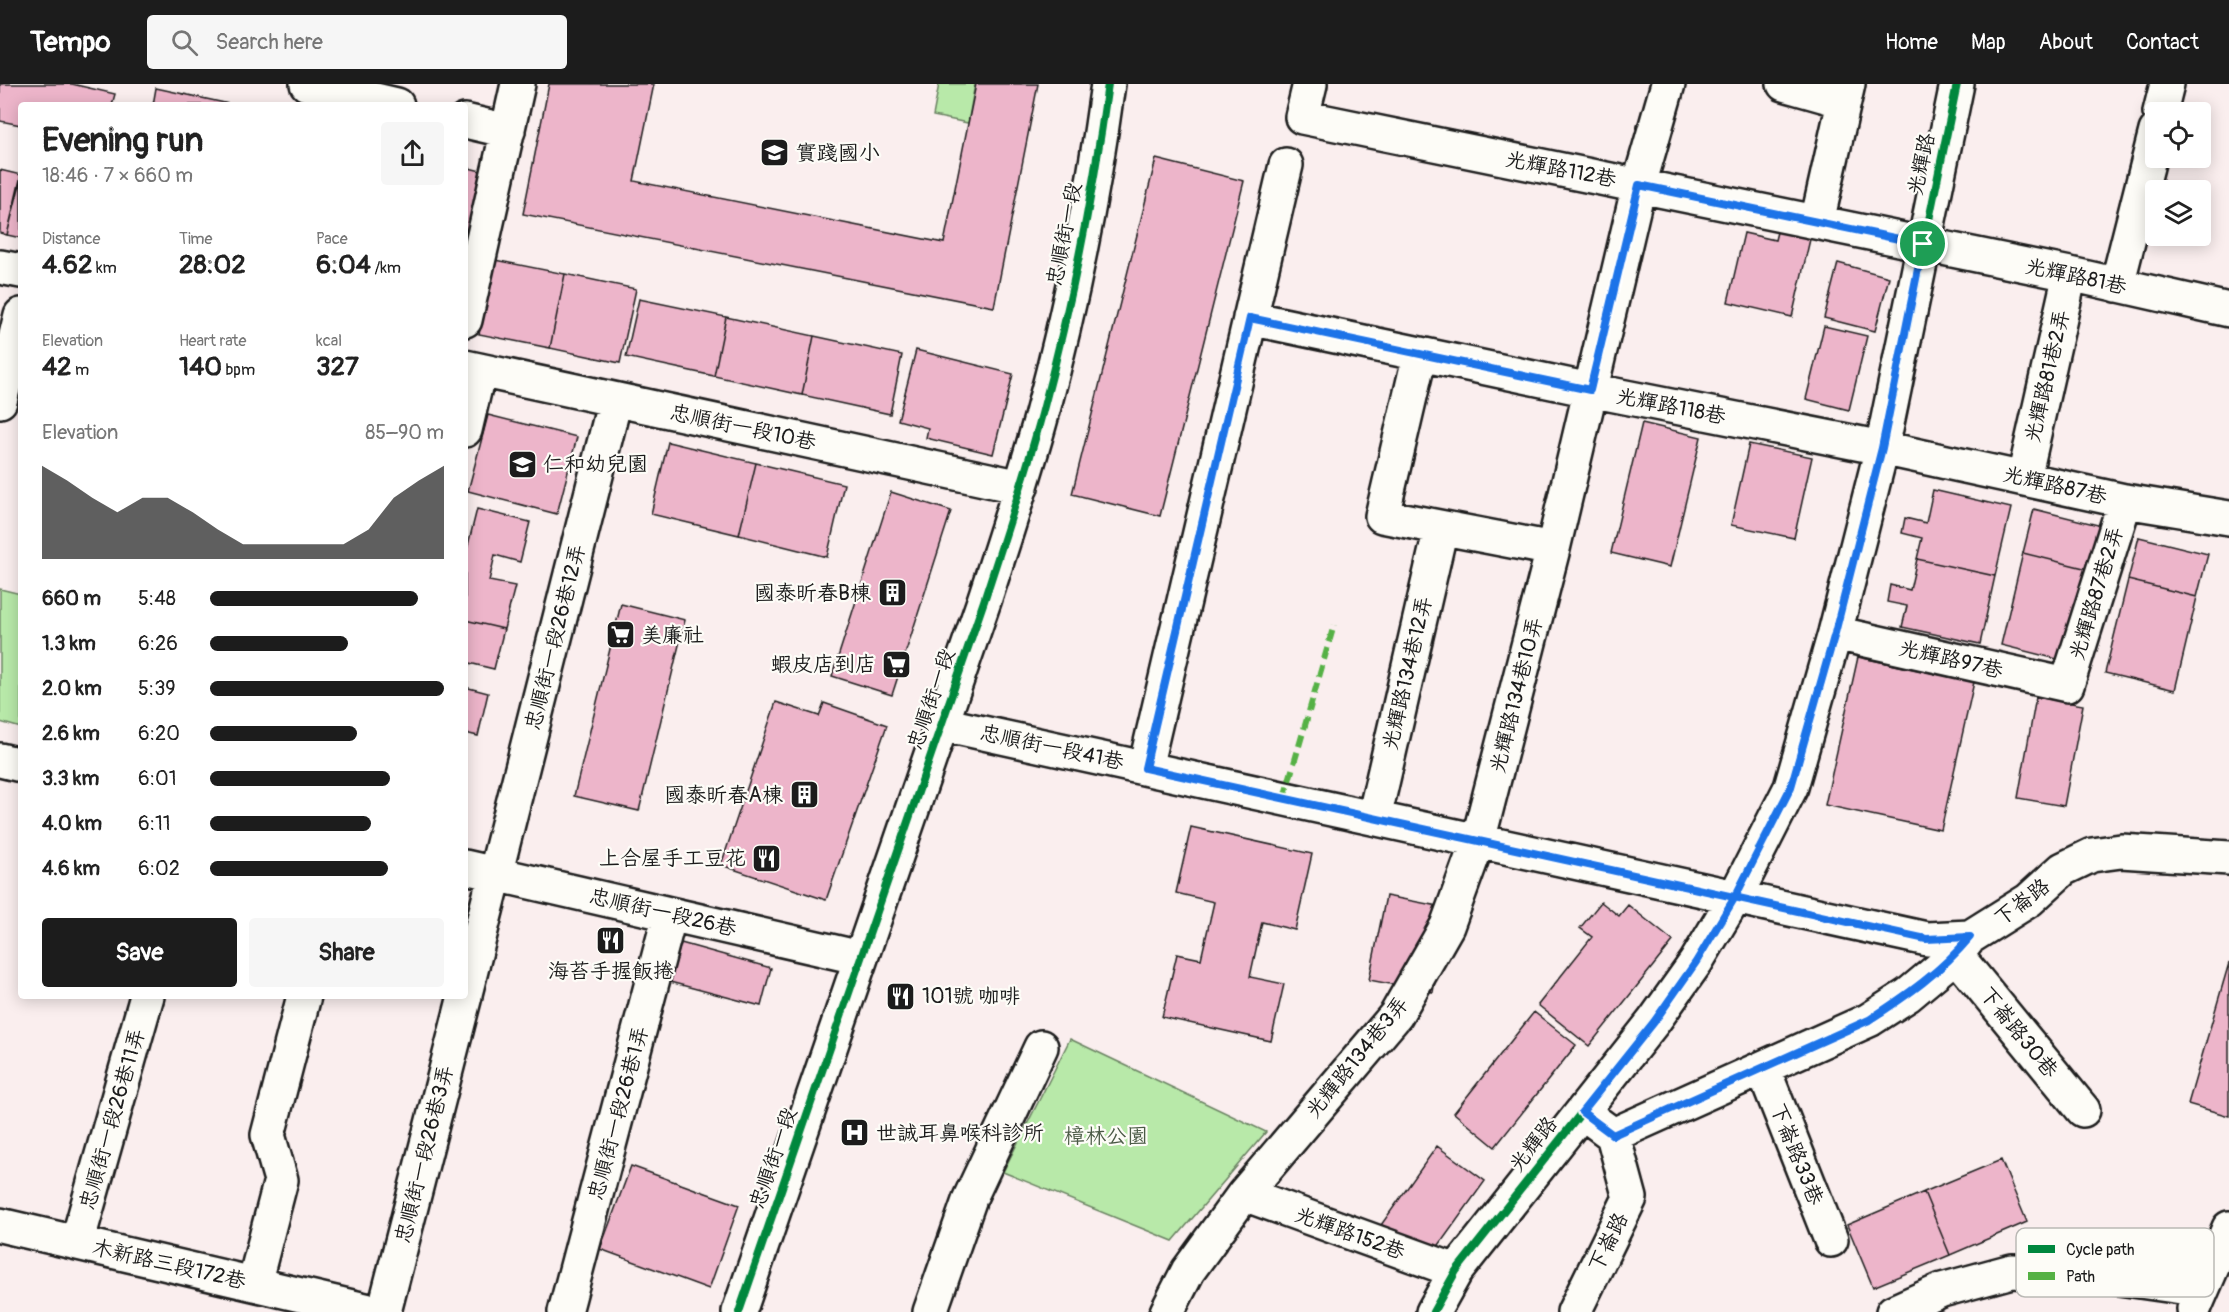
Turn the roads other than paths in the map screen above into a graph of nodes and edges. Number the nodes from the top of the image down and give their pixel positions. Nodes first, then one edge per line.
1 (307, 84) edge
2 (518, 84) edge
3 (1108, 84) edge
4 (1310, 84) edge
5 (1668, 84) edge
6 (1784, 84) edge
7 (1957, 84) edge
8 (2167, 84) edge
9 (1846, 92) edge
10 (384, 102) edge
11 (2162, 102) edge
12 (468, 122) edge
13 (508, 131) junction
14 (1286, 165) dead end
15 (2147, 168) edge
16 (1639, 185) junction
17 (1817, 222) junction
18 (1923, 244) junction
19 (0, 267) edge
20 (18, 271) edge
21 (2070, 274) junction
22 (2117, 285) junction
23 (468, 307) edge
24 (2229, 310) edge
25 (1250, 318) junction
26 (18, 327) edge
27 (1420, 354) junction
28 (472, 369) edge
29 (1590, 390) junction
30 (615, 400) junction
31 (0, 401) edge
32 (468, 404) edge
33 (1882, 448) junction
34 (2024, 478) junction
35 (1021, 488) junction
36 (2125, 501) junction
37 (2229, 518) edge
38 (1441, 528) junction
39 (1552, 549) junction
40 (1835, 633) junction
41 (2067, 685) joint
42 (942, 724) junction
43 (0, 760) edge
44 (18, 764) edge
45 (1145, 768) junction
46 (1374, 818) junction
47 (1478, 841) junction
48 (2229, 858) edge
49 (480, 870) edge
50 (1735, 897) junction
51 (670, 914) junction
52 (1963, 946) junction
53 (861, 958) junction
54 (468, 970) edge
55 (146, 999) edge
56 (303, 999) edge
57 (464, 999) edge
58 (1041, 1047) dead end
59 (1763, 1068) junction
60 (2083, 1110) dead end
61 (1582, 1112) junction
62 (1613, 1135) junction
63 (1244, 1194) junction
64 (0, 1225) edge
65 (2229, 1228) edge
66 (1832, 1240) dead end
67 (77, 1243) junction
68 (2214, 1263) edge
69 (1456, 1271) junction
70 (2016, 1272) edge
71 (254, 1284) junction
72 (2182, 1297) edge
73 (2198, 1301) edge
74 (374, 1312) edge
75 (384, 1312) edge
76 (565, 1312) edge
77 (739, 1312) edge
78 (930, 1312) edge
79 (1167, 1312) edge
80 (1433, 1312) edge
81 (1574, 1312) edge
82 (1893, 1312) edge

1 - 10 street
2 - 13 street
3 - 35 street, 忠順街一段
4 - 16 street, 光輝路112巷
5 - 16 street, 光輝路134巷10弄
6 - 9 street
7 - 18 street, 光輝路
8 - 11 street
9 - 17 street
12 - 13 street
13 - 23 street
14 - 25 street
15 - 22 street
16 - 17 street, 光輝路112巷
16 - 29 street, 光輝路134巷10弄
17 - 18 street, 光輝路112巷
18 - 21 street, 光輝路81巷
18 - 33 street, 光輝路
19 - 20 street
21 - 22 street, 光輝路81巷
21 - 34 street, 光輝路81巷2弄
22 - 24 street, 光輝路81巷
25 - 27 street, 光輝路118巷
25 - 45 street
26 - 31 street
27 - 29 street, 光輝路118巷
27 - 38 street
28 - 30 street, 忠順街一段10巷
28 - 32 street
29 - 33 street, 光輝路118巷
29 - 39 street, 光輝路134巷10弄
30 - 35 street, 忠順街一段10巷
30 - 49 street, 忠順街一段26巷12弄
33 - 34 street, 光輝路87巷
33 - 40 street, 光輝路
34 - 36 street, 光輝路87巷
35 - 42 street, 忠順街一段
36 - 37 street, 光輝路87巷
36 - 41 street, 光輝路87巷2弄
38 - 39 street
38 - 46 street, 光輝路134巷12弄
39 - 47 street, 光輝路134巷10弄
40 - 41 street, 光輝路97巷
40 - 50 street, 光輝路
42 - 45 street, 忠順街一段41巷
42 - 53 street, 忠順街一段
43 - 44 street
45 - 46 street, 忠順街一段41巷
46 - 47 street, 忠順街一段41巷
47 - 50 street, 忠順街一段41巷
47 - 63 street, 光輝路134巷3弄
48 - 52 street, 下崙路
49 - 51 street, 忠順街一段26巷
49 - 54 street, 忠順街一段26巷3弄
50 - 52 street, 忠順街一段41巷
50 - 61 street, 光輝路
51 - 53 street, 忠順街一段26巷
51 - 76 street, 忠順街一段26巷1弄
52 - 59 street, 下崙路
52 - 60 street, 下崙路30巷
53 - 77 street, 忠順街一段
55 - 67 street, 忠順街一段26巷11弄
56 - 71 street
57 - 75 street, 忠順街一段26巷3弄
58 - 78 street
59 - 62 street, 下崙路
59 - 66 street, 下崙路33巷
61 - 62 street
61 - 69 street, 光輝路
62 - 81 street, 下崙路
63 - 69 street, 光輝路152巷
63 - 79 street, 光輝路134巷3弄
64 - 67 street, 木新路三段172巷
65 - 68 street
67 - 71 street, 木新路三段172巷
69 - 80 street, 光輝路
70 - 82 street
71 - 74 street, 木新路三段172巷
72 - 73 street

